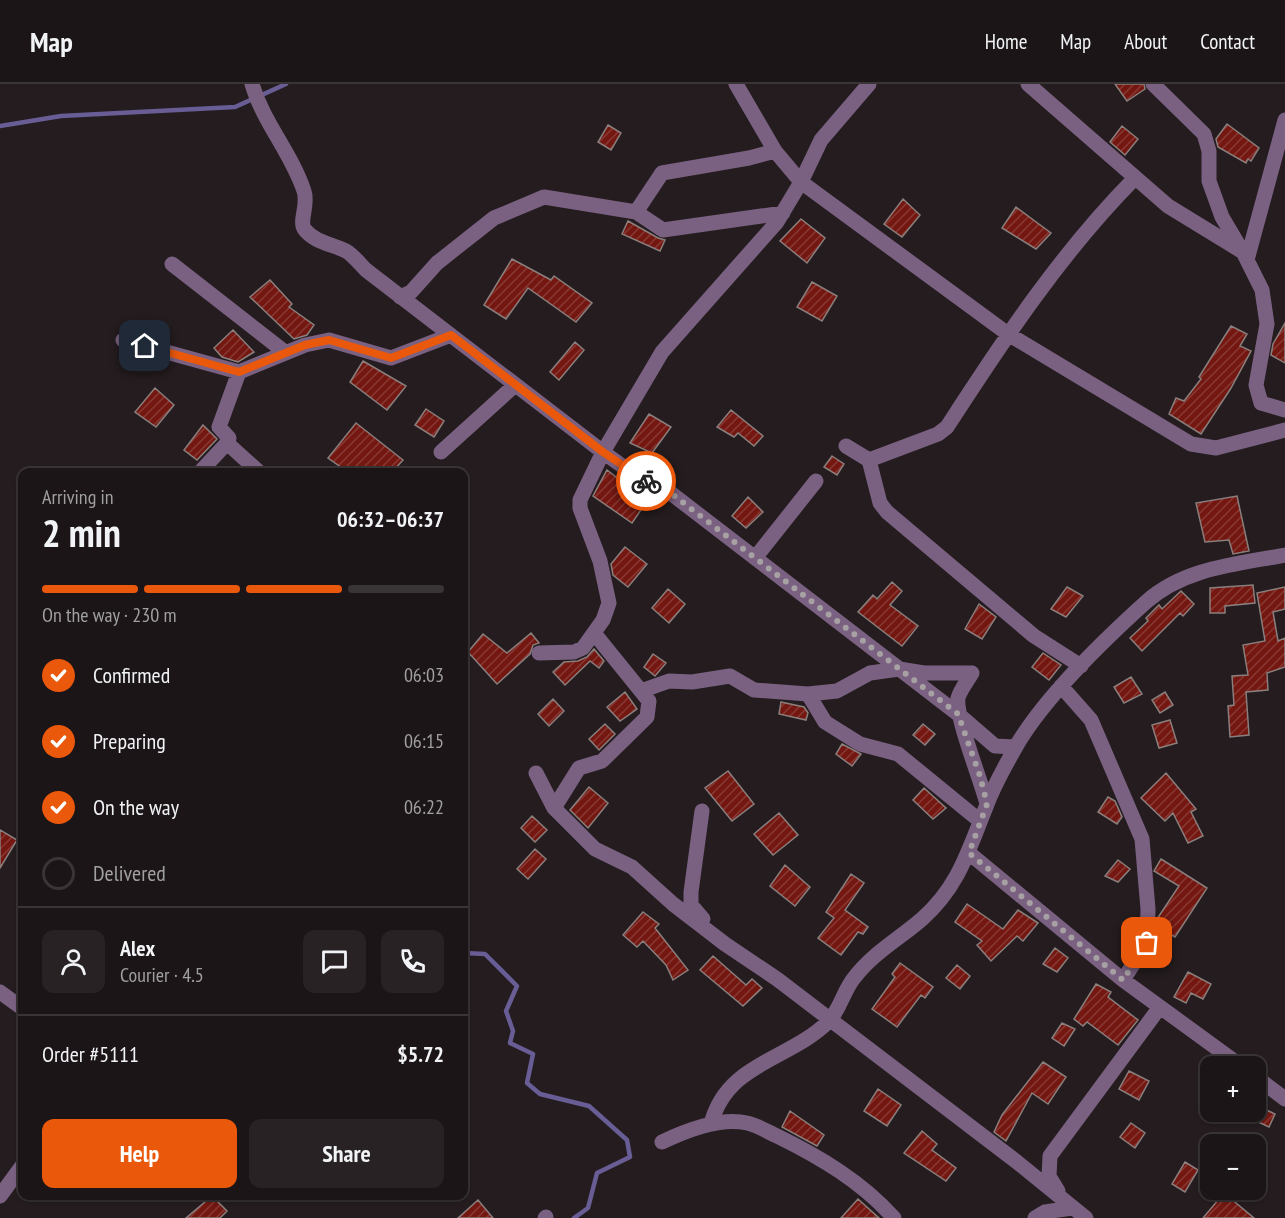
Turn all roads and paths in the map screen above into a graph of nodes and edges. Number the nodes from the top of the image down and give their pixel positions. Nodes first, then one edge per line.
1 (252, 84) edge
2 (736, 84) edge
3 (869, 84) edge
4 (1028, 84) edge
5 (1153, 84) edge
6 (1285, 120) edge
7 (775, 151) junction
8 (1134, 179) junction
9 (801, 182) junction
10 (636, 212) junction
11 (783, 213) junction
12 (1245, 256) junction
13 (172, 264) dead end
14 (400, 297) junction
15 (1008, 334) junction
16 (451, 335) junction
17 (123, 340) dead end
18 (286, 353) junction
19 (239, 372) junction
20 (515, 385) junction
21 (1285, 410) edge
22 (1285, 430) edge
23 (227, 443) junction
24 (846, 446) dead end
25 (441, 452) dead end
26 (603, 452) junction
27 (869, 460) junction
28 (204, 468) edge
29 (255, 468) edge
30 (816, 481) dead end
31 (1285, 555) edge
32 (755, 558) junction
33 (594, 633) junction
34 (539, 652) dead end
35 (1081, 666) junction
36 (899, 669) junction
37 (1061, 686) junction
38 (641, 691) junction
39 (808, 694) junction
40 (958, 714) junction
41 (1015, 747) junction
42 (536, 773) dead end
43 (987, 804) junction
44 (554, 808) junction
45 (702, 811) dead end
46 (980, 821) junction
47 (969, 853) junction
48 (725, 944) junction
49 (1123, 980) junction
50 (0, 992) edge
51 (18, 1005) edge
52 (1160, 1007) junction
53 (830, 1020) junction
54 (1227, 1056) edge
55 (1266, 1085) edge
56 (1285, 1099) edge
57 (711, 1125) junction
58 (662, 1142) dead end
59 (18, 1172) edge
60 (18, 1187) edge
61 (3, 1193) edge
62 (1068, 1205) junction
63 (885, 1212) edge
64 (894, 1218) edge
65 (1035, 1218) edge
66 (1086, 1218) edge

1 - 14 street
2 - 7 street
3 - 9 street
4 - 8 street
5 - 12 street
6 - 12 street
7 - 9 street
7 - 10 street
8 - 12 street
8 - 15 street
9 - 11 street
9 - 15 street
10 - 11 street
10 - 14 street
11 - 26 street
12 - 21 street
13 - 18 street
14 - 16 street
15 - 22 street
15 - 27 street
16 - 18 street
16 - 20 street
17 - 19 street
18 - 19 street
19 - 23 street
20 - 25 street
20 - 26 street
23 - 28 street
23 - 29 street
24 - 27 street
26 - 32 street
26 - 33 street
27 - 35 street
30 - 32 street
31 - 35 street
32 - 36 street
33 - 34 street
33 - 38 street
35 - 37 street
36 - 39 street
36 - 40 street
36 - 40 street
37 - 41 street
37 - 49 street
38 - 39 street
38 - 44 street
39 - 46 street
40 - 41 street
40 - 43 street
41 - 43 street
42 - 44 street
43 - 46 street
44 - 48 street
45 - 48 street
46 - 47 street
47 - 49 street
47 - 53 street
48 - 53 street
49 - 52 street
50 - 51 street
52 - 54 street
52 - 62 street
53 - 57 street
53 - 62 street
55 - 56 street
57 - 58 street
57 - 63 street
59 - 61 street
60 - 61 street
62 - 65 street
62 - 66 street
63 - 64 street

